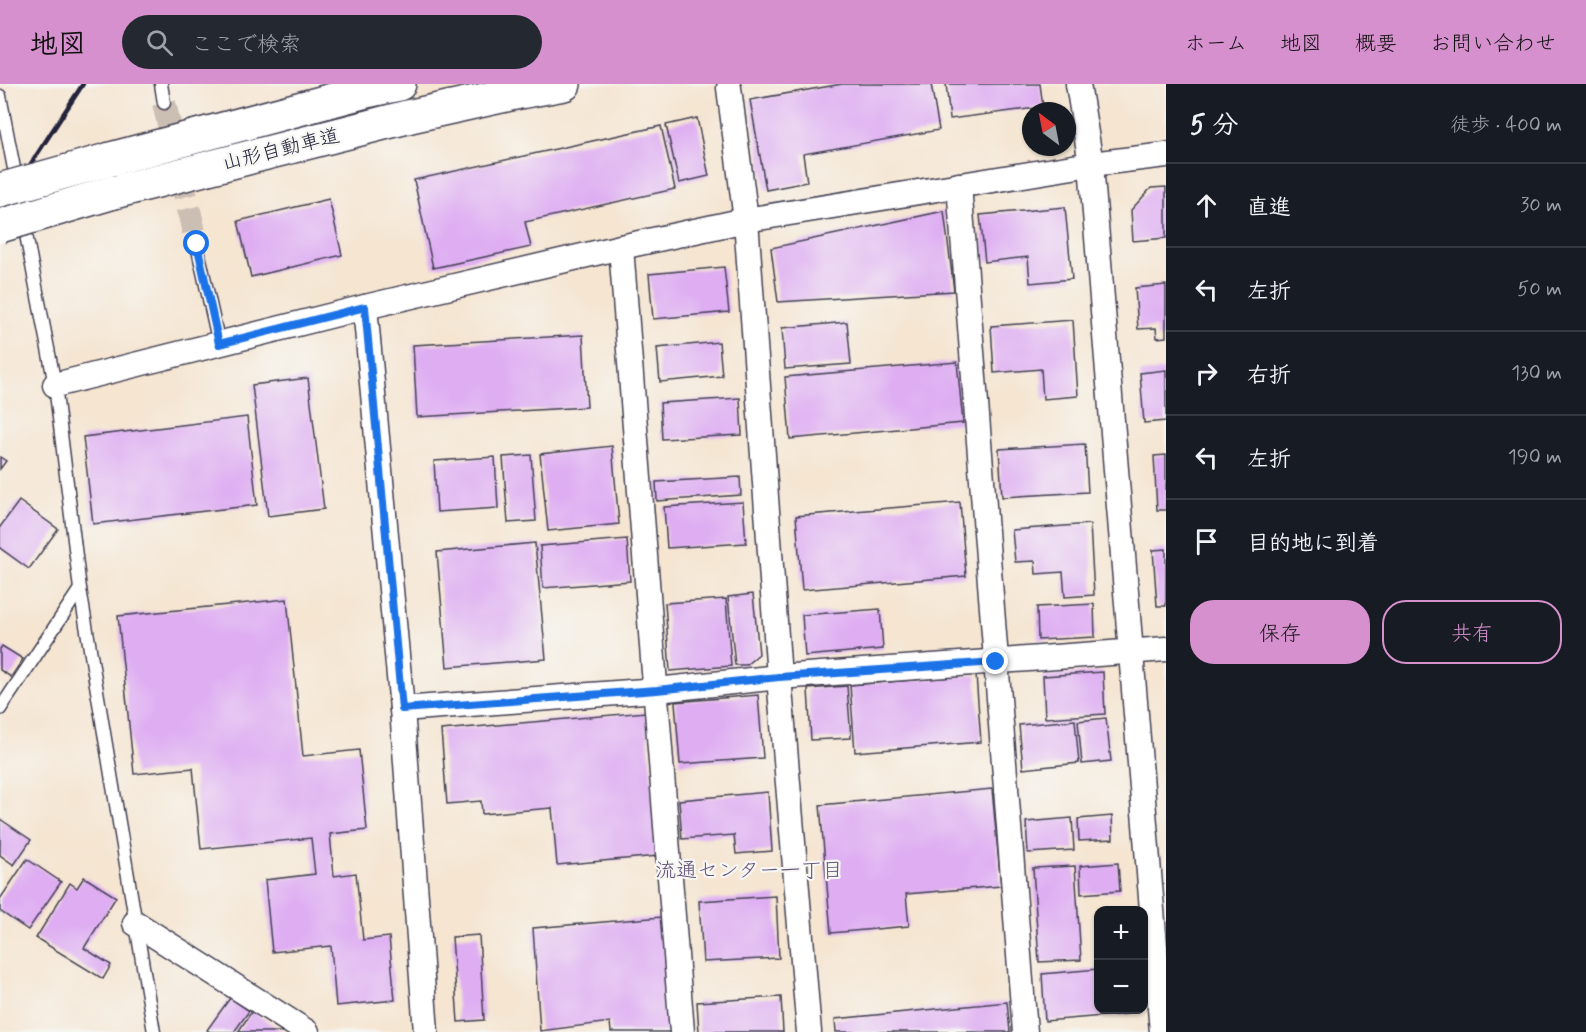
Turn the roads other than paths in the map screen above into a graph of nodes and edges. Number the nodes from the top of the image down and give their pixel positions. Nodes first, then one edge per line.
1 (161, 84) edge
2 (399, 84) edge
3 (564, 84) edge
4 (1078, 84) edge
5 (729, 88) dead end
6 (0, 96) edge
7 (164, 103) tunnel mouth
8 (1166, 155) edge
9 (1091, 164) junction
10 (959, 185) junction
11 (10, 206) edge
12 (746, 220) junction
13 (197, 244) tunnel mouth
14 (621, 247) junction
15 (365, 307) junction
16 (219, 344) junction
17 (55, 386) junction
18 (80, 589) junction
19 (1166, 649) edge
20 (1132, 652) junction
21 (996, 662) junction
22 (779, 677) junction
23 (657, 690) junction
24 (0, 709) edge
25 (402, 709) junction
26 (135, 923) junction
27 (154, 1032) edge
28 (306, 1032) edge
29 (426, 1032) edge
30 (682, 1032) edge
31 (809, 1032) edge
32 (1025, 1032) edge
33 (1162, 1032) edge

1 - 7 lane
2 - 11 highway, 山形自動車道, bridge
3 - 11 highway, 山形自動車道, bridge
4 - 9 street
5 - 12 street
6 - 11 lane
8 - 9 street
9 - 10 street
9 - 20 street
10 - 12 street
10 - 21 street
11 - 17 lane
12 - 14 street
12 - 22 street
13 - 16 lane
14 - 15 street
14 - 23 street
15 - 16 street
15 - 25 street
16 - 17 street
17 - 18 lane
18 - 24 lane
18 - 26 lane
19 - 20 street
20 - 21 street
20 - 33 street
21 - 22 street
21 - 32 street
22 - 23 street
22 - 31 street
23 - 25 street
23 - 30 street
25 - 29 street
26 - 27 lane
26 - 28 street

